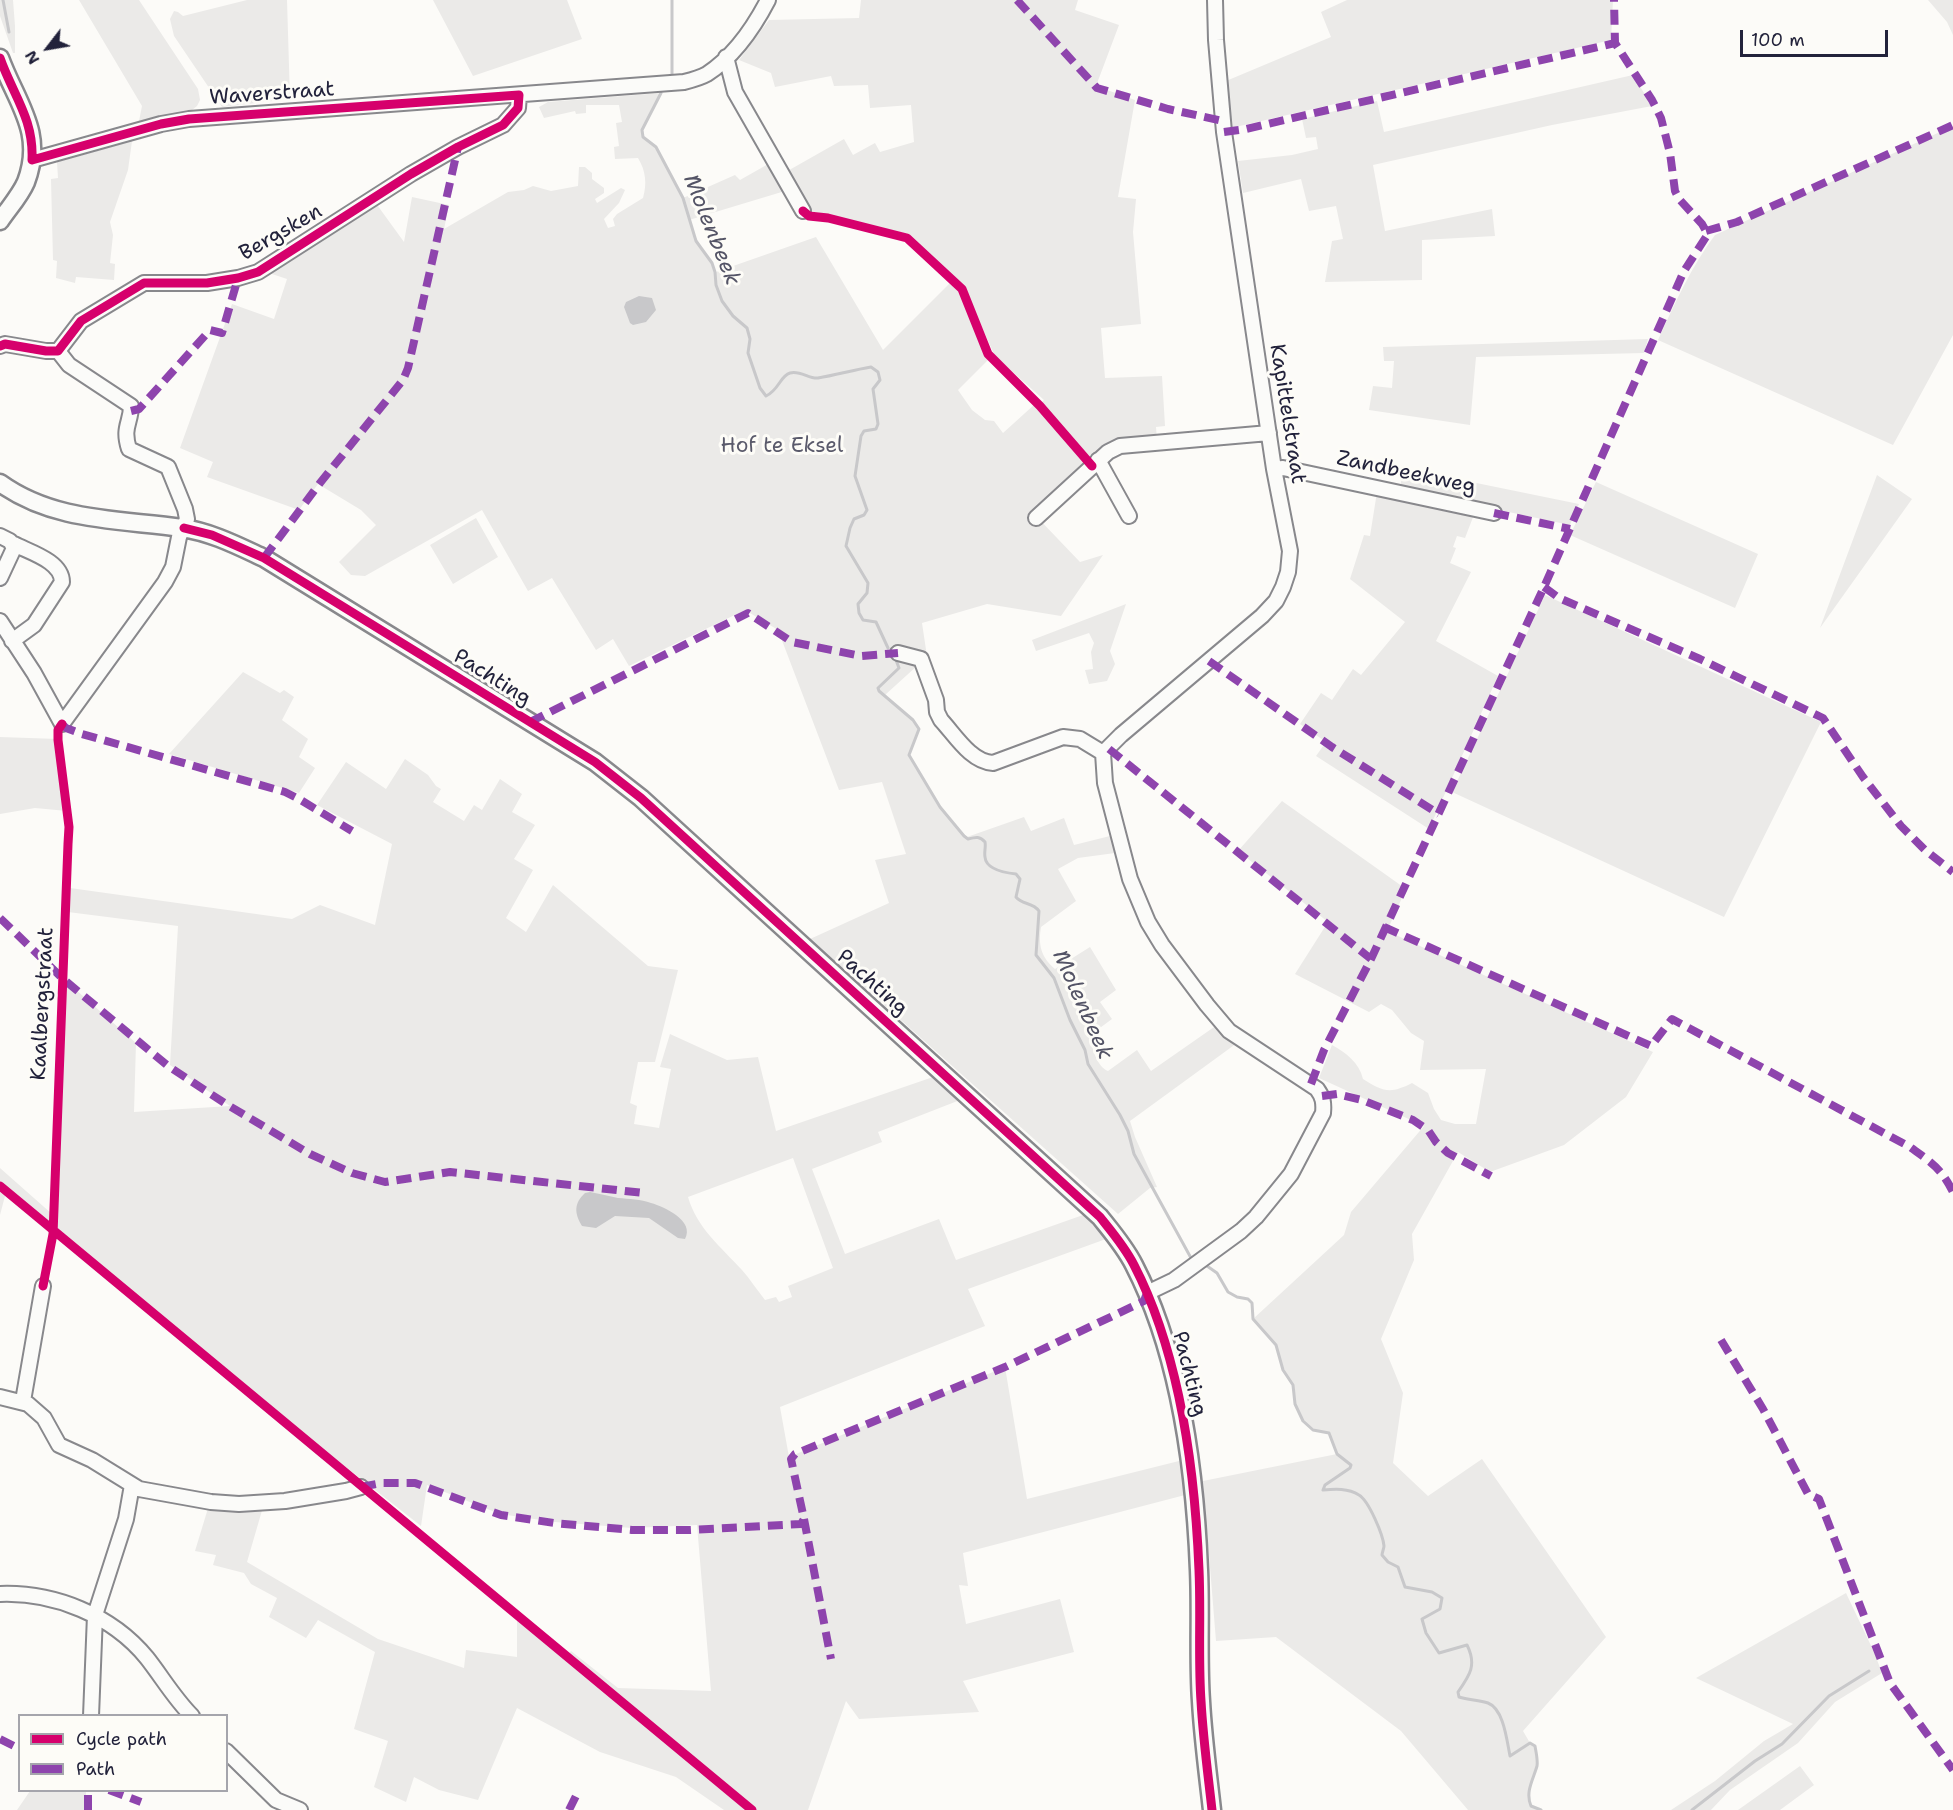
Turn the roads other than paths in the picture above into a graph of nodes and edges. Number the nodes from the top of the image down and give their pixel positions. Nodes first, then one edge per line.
1 (768, 0) edge
2 (1215, 0) edge
3 (726, 57) junction
4 (0, 58) edge
5 (519, 94) junction
6 (32, 160) junction
7 (803, 211) dead end
8 (0, 222) edge
9 (2, 345) edge
10 (58, 351) junction
11 (1269, 433) junction
12 (1098, 460) junction
13 (1274, 469) junction
14 (0, 483) edge
15 (1494, 513) dead end
16 (1129, 516) dead end
17 (1036, 518) dead end
18 (184, 528) junction
19 (0, 536) edge
20 (14, 544) junction
21 (0, 578) edge
22 (0, 621) edge
23 (12, 641) junction
24 (898, 653) dead end
25 (1103, 753) junction
26 (44, 1286) dead end
27 (1147, 1293) junction
28 (0, 1397) edge
29 (23, 1401) junction
30 (132, 1485) junction
31 (361, 1487) dead end
32 (0, 1594) edge
33 (95, 1615) junction
34 (91, 1714) edge
35 (190, 1714) edge
36 (228, 1752) edge
37 (300, 1810) edge
38 (1212, 1810) edge

1 - 3 street, Waverstraat
2 - 11 street, Kapittelstraat
3 - 5 street, Waverstraat
3 - 7 street
4 - 6 main road
5 - 6 street, Waverstraat
5 - 10 street, Bergsken
6 - 8 main road
9 - 10 street
10 - 18 street
11 - 12 street
11 - 13 street, Kapittelstraat
12 - 16 street
12 - 17 street
13 - 15 street, Zandbeekweg
13 - 25 street, Kapittelstraat
14 - 18 main road, Pachting
18 - 23 street
18 - 27 main road, Pachting
19 - 20 street
20 - 21 street
20 - 23 street
22 - 23 street
24 - 25 street
25 - 27 street
26 - 29 street
27 - 38 main road, Pachting
28 - 29 street
29 - 30 street
30 - 31 street
30 - 33 street
32 - 33 street
33 - 34 street
33 - 35 street
36 - 37 street

